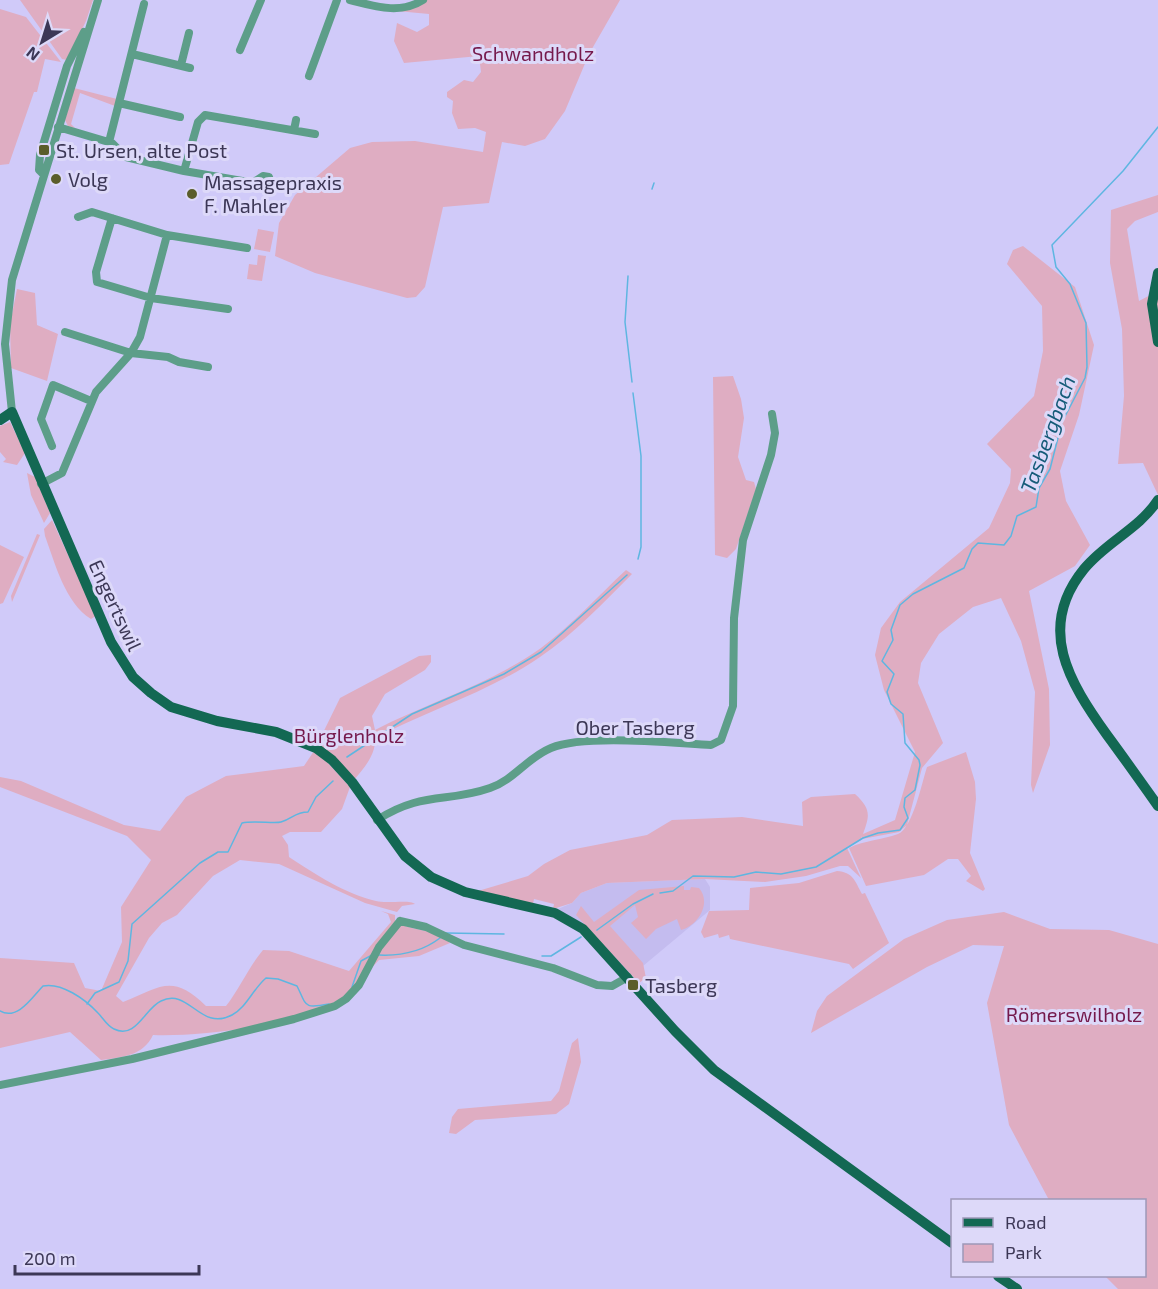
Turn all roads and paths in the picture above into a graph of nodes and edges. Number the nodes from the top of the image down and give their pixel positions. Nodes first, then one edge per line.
1 (98, 0) edge
2 (261, 0) edge
3 (338, 0) edge
4 (350, 0) edge
5 (423, 0) edge
6 (144, 4) dead end
7 (89, 28) junction
8 (189, 33) dead end
9 (240, 50) dead end
10 (132, 54) junction
11 (309, 76) dead end
12 (119, 103) junction
13 (180, 117) dead end
14 (296, 120) dead end
15 (58, 127) junction
16 (294, 130) junction
17 (315, 134) dead end
18 (109, 142) junction
19 (184, 171) junction
20 (43, 174) junction
21 (254, 182) dead end
22 (78, 217) dead end
23 (112, 218) junction
24 (167, 235) junction
25 (247, 248) dead end
26 (1158, 273) edge
27 (151, 298) junction
28 (228, 309) dead end
29 (65, 332) dead end
30 (1158, 342) edge
31 (131, 353) junction
32 (208, 367) dead end
33 (91, 401) junction
34 (12, 412) junction
35 (772, 414) dead end
36 (0, 420) edge
37 (52, 446) dead end
38 (41, 484) junction
39 (1158, 500) edge
40 (1158, 806) edge
41 (377, 820) junction
42 (628, 977) junction
43 (0, 1085) edge
44 (951, 1242) edge
45 (1001, 1277) edge
46 (1017, 1289) edge

1 - 7 street
2 - 9 street
3 - 11 street
4 - 5 street
6 - 10 street
7 - 15 street, Engertswil
7 - 20 street
8 - 10 street
10 - 12 street
12 - 13 street
12 - 18 street
14 - 16 street
15 - 18 street
15 - 20 street, Engertswil
16 - 17 street
16 - 19 street
18 - 19 street
19 - 21 street
20 - 34 street, Engertswil
22 - 23 street
23 - 24 street
23 - 27 street
24 - 25 street
24 - 27 street
26 - 30 main road
27 - 28 street
27 - 31 street
29 - 31 street
31 - 32 street
31 - 33 street
33 - 37 street
33 - 38 street
34 - 36 main road
34 - 38 main road, Engertswil
35 - 41 street, Ober Tasberg
38 - 41 main road, Engertswil
39 - 40 main road
41 - 42 main road
42 - 43 street
42 - 44 main road
45 - 46 main road

